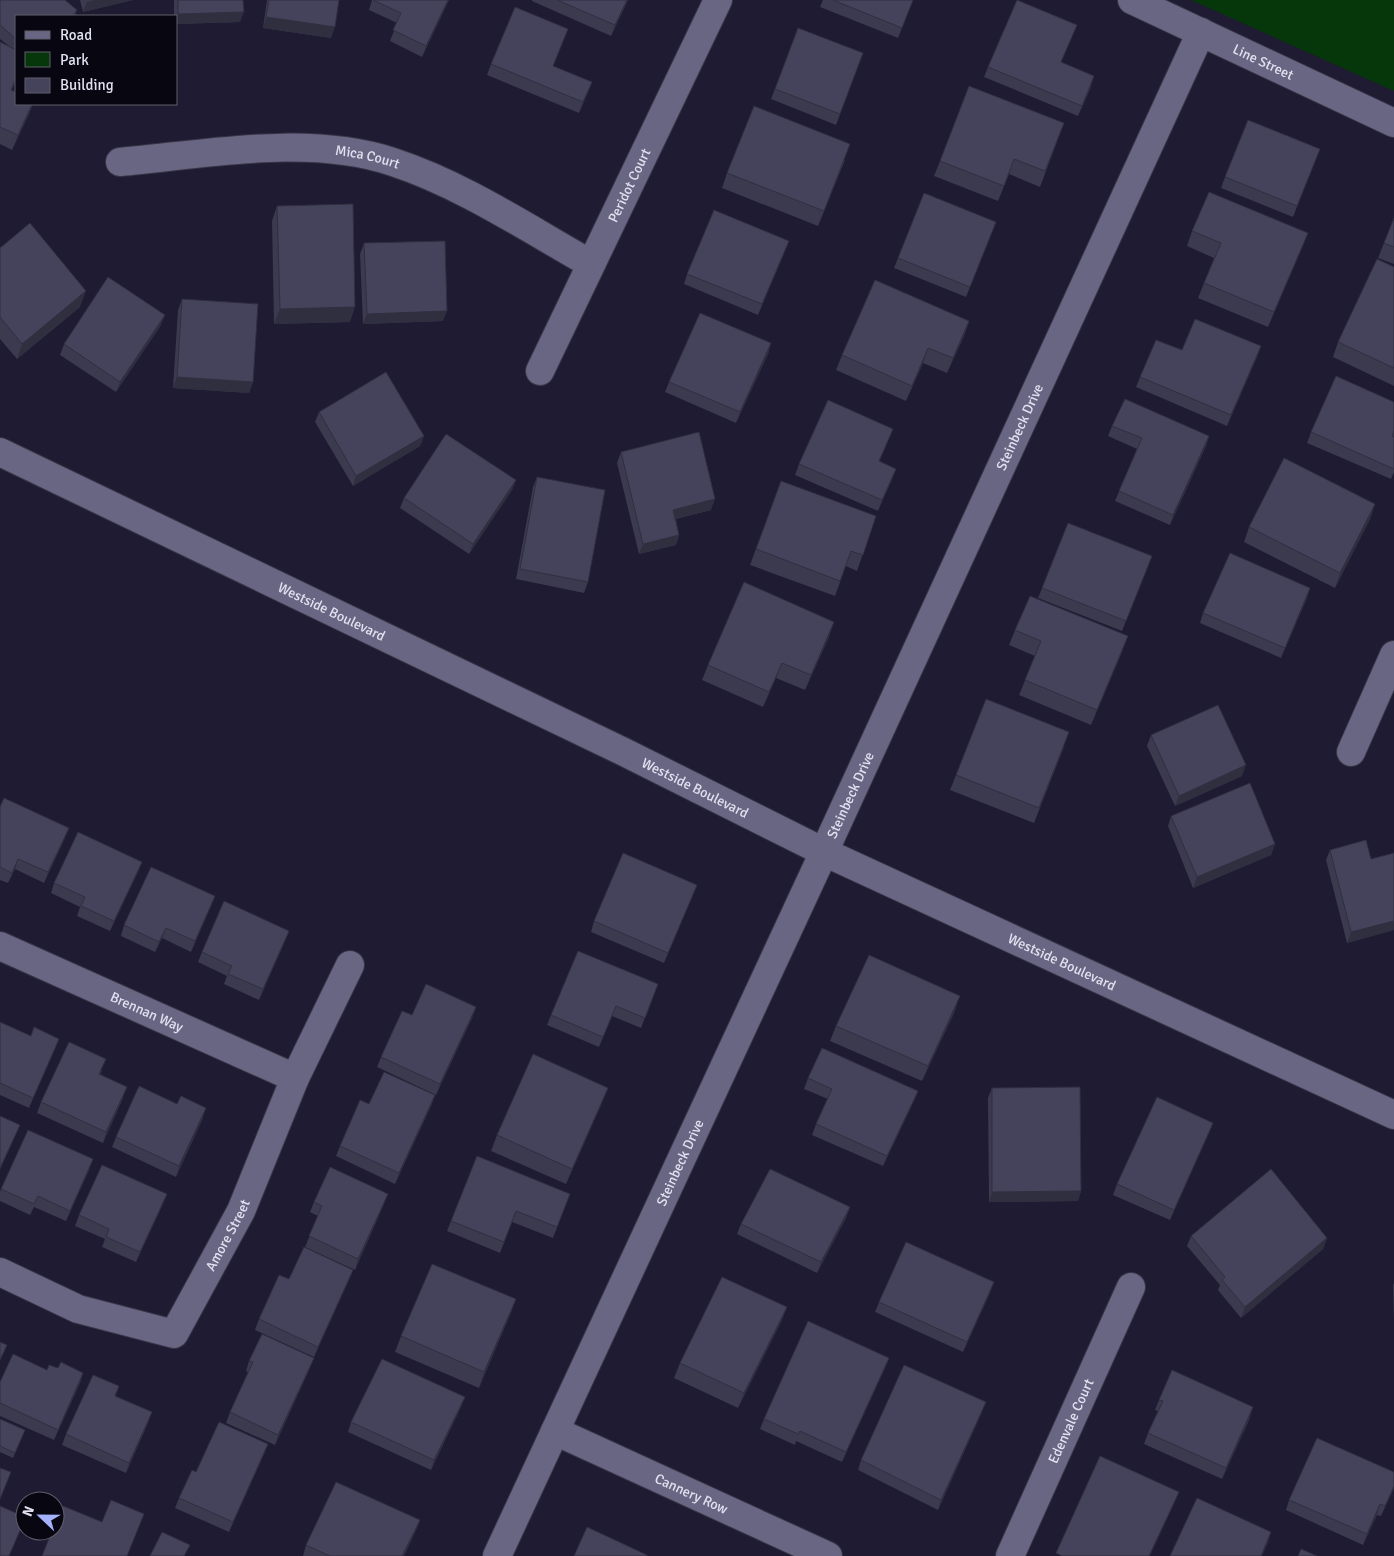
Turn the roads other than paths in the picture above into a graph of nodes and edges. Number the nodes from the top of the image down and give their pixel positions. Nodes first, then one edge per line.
1 (718, 0) edge
2 (1132, 0) edge
3 (1201, 32) junction
4 (1394, 122) edge
5 (120, 162) dead end
6 (592, 264) junction
7 (540, 371) dead end
8 (0, 452) edge
9 (1394, 655) edge
10 (1351, 752) dead end
11 (824, 852) junction
12 (0, 946) edge
13 (350, 965) dead end
14 (295, 1078) junction
15 (1394, 1115) edge
16 (0, 1272) edge
17 (1131, 1287) dead end
18 (555, 1431) junction
19 (497, 1556) edge
20 (828, 1556) edge
21 (1010, 1556) edge

1 - 6 street, Peridot Court
2 - 3 street, Line Street
3 - 4 street, Line Street
3 - 11 street, Steinbeck Drive
5 - 6 street, Mica Court
6 - 7 street, Peridot Court
8 - 11 street, Westside Boulevard
9 - 10 street
11 - 15 street, Westside Boulevard
11 - 18 street, Steinbeck Drive
12 - 14 street, Brennan Way
13 - 14 street, Amore Street
14 - 16 street, Amore Street
17 - 21 street, Edenvale Court
18 - 19 street, Steinbeck Drive
18 - 20 street, Cannery Row

